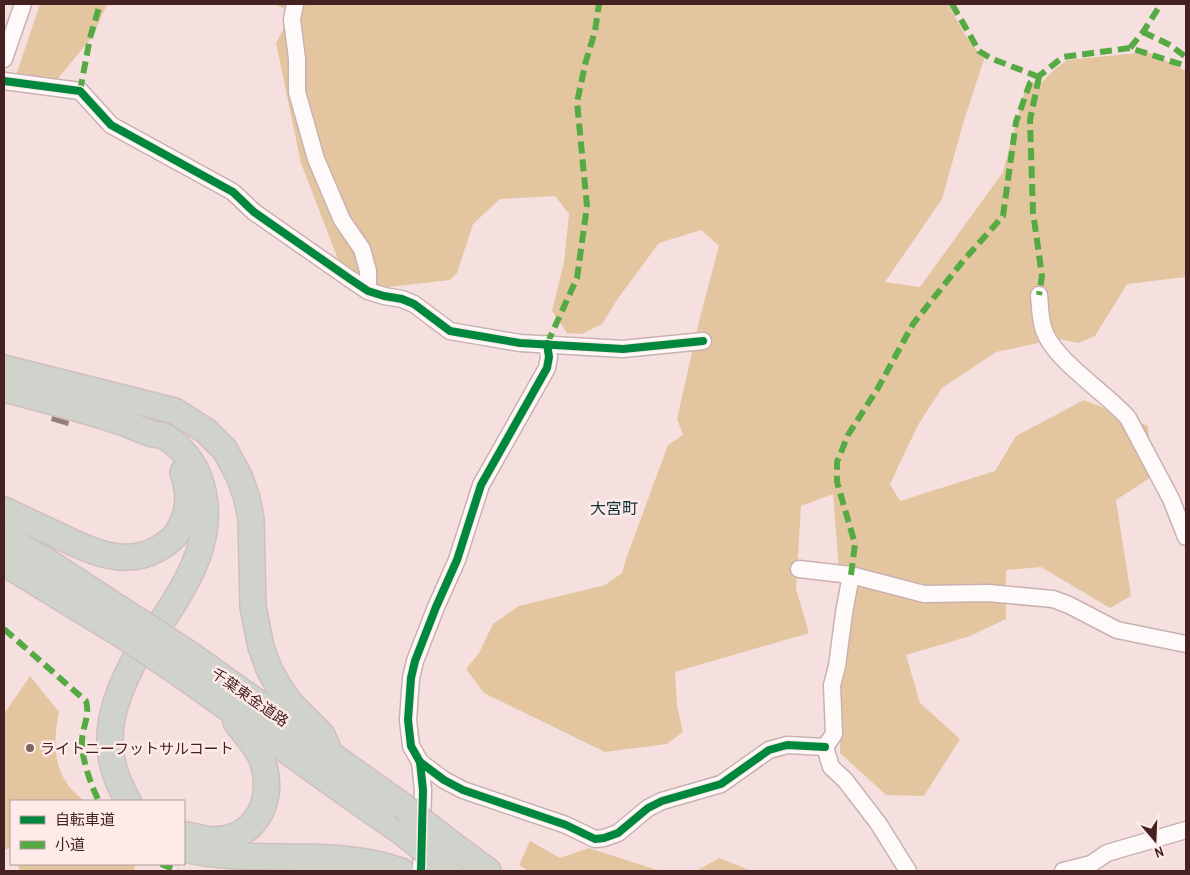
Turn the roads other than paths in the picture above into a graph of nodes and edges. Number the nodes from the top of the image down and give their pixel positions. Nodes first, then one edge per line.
1 (23, 4) edge
2 (294, 4) edge
3 (4, 59) edge
4 (4, 81) edge
5 (368, 290) junction
6 (1039, 296) dead end
7 (703, 341) dead end
8 (547, 344) junction
9 (4, 368) edge
10 (4, 389) edge
11 (154, 405) junction
12 (151, 434) junction
13 (4, 510) edge
14 (4, 537) edge
15 (1186, 538) edge
16 (4, 562) edge
17 (799, 570) dead end
18 (851, 575) junction
19 (130, 628) junction
20 (1186, 644) edge
21 (181, 662) junction
22 (229, 707) junction
23 (825, 747) junction
24 (330, 754) junction
25 (420, 762) junction
26 (128, 800) edge
27 (144, 800) edge
28 (1186, 830) edge
29 (185, 833) edge
30 (185, 849) edge
31 (396, 869) edge
32 (450, 870) edge
33 (421, 871) edge
34 (488, 871) edge
35 (908, 871) edge
36 (1063, 871) edge

1 - 3 street
2 - 5 street
4 - 5 street
5 - 8 street
6 - 15 street
7 - 8 street
8 - 25 street
9 - 11 highway
10 - 12 highway
11 - 24 highway
11 - 27 highway
12 - 13 highway
12 - 26 highway
14 - 19 highway, 千葉東金道路
16 - 19 highway, 千葉東金道路
17 - 18 street
18 - 20 street
18 - 23 street
19 - 21 highway, 千葉東金道路, bridge
21 - 22 highway, 千葉東金道路
21 - 24 highway, 千葉東金道路
22 - 29 highway
22 - 32 highway, 千葉東金道路, bridge
23 - 25 street
23 - 35 street
24 - 34 highway, 千葉東金道路, bridge
25 - 33 street
28 - 36 street
30 - 31 highway

